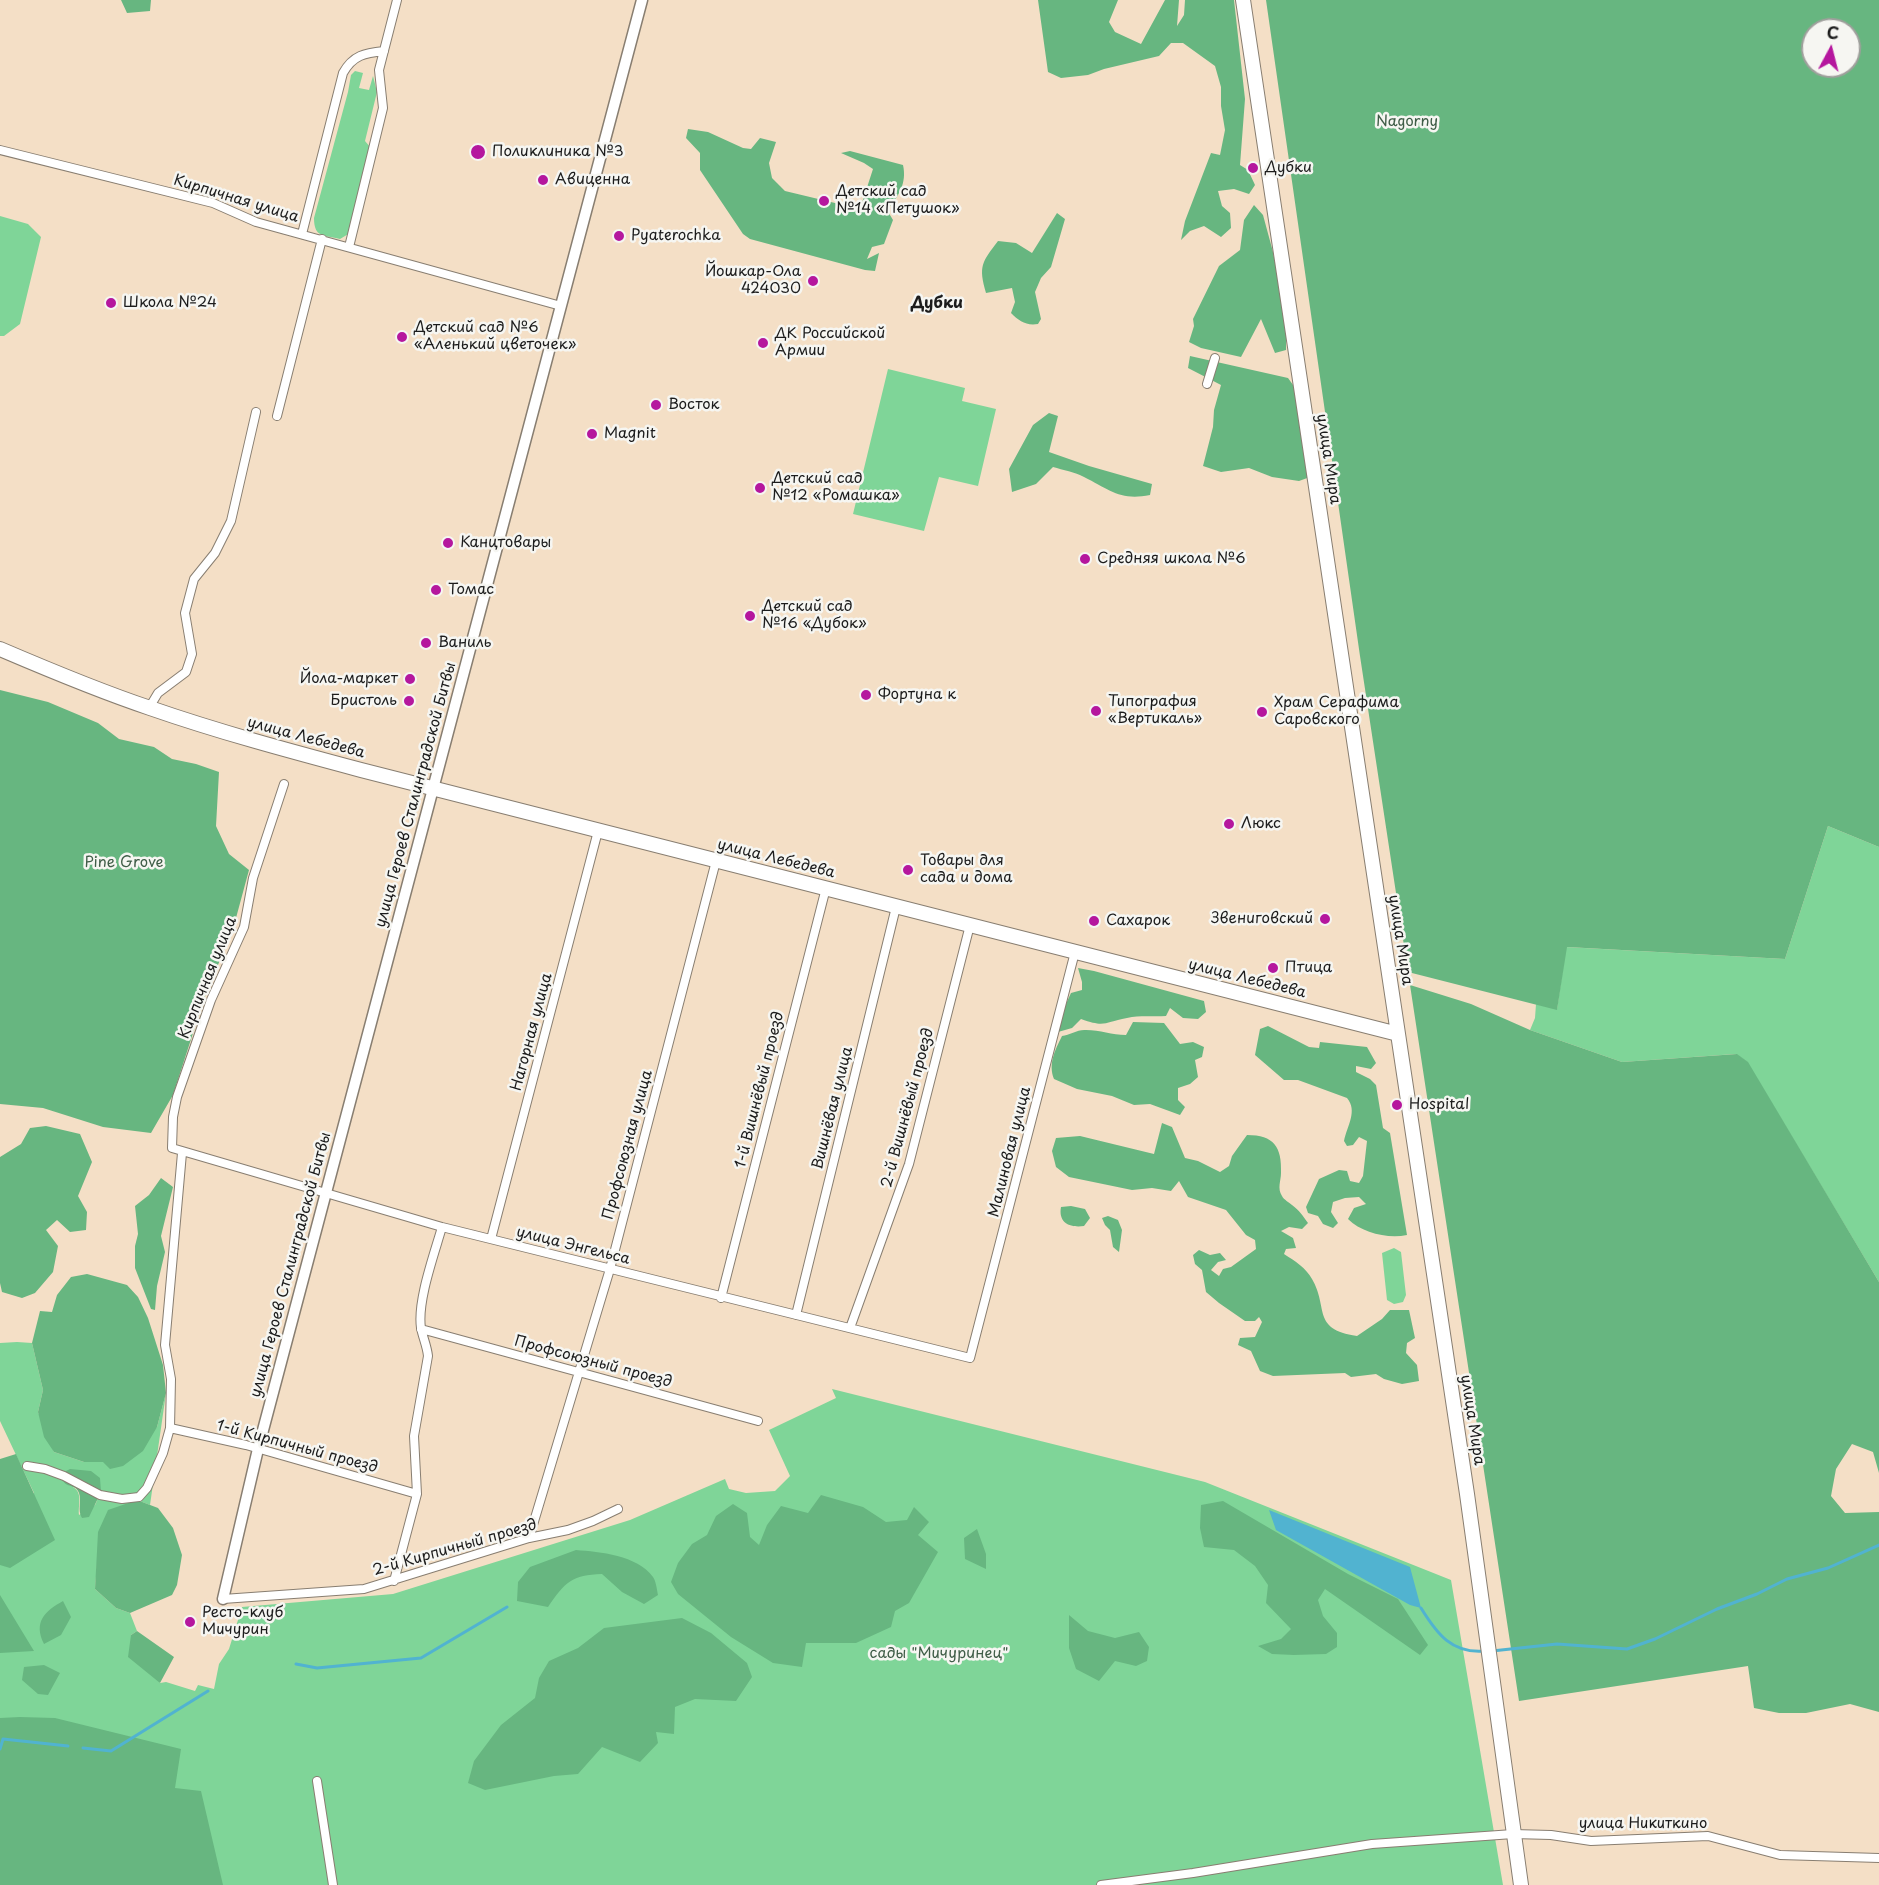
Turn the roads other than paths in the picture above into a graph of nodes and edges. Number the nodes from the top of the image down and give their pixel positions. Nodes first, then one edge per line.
1 (397, 0) edge
2 (642, 0) edge
3 (1243, 0) edge
4 (384, 51) junction
5 (0, 150) edge
6 (302, 234) junction
7 (322, 239) junction
8 (349, 247) junction
9 (561, 306) junction
10 (1215, 358) dead end
11 (1207, 384) dead end
12 (256, 412) dead end
13 (277, 416) dead end
14 (0, 649) edge
15 (149, 708) junction
16 (284, 784) dead end
17 (434, 789) junction
18 (598, 831) junction
19 (716, 861) junction
20 (826, 888) junction
21 (896, 906) junction
22 (970, 925) junction
23 (1076, 952) junction
24 (1398, 1034) junction
25 (172, 1148) joint
26 (182, 1153) junction
27 (325, 1194) junction
28 (442, 1227) junction
29 (491, 1239) junction
30 (610, 1269) junction
31 (721, 1298) junction
32 (796, 1315) junction
33 (850, 1328) junction
34 (421, 1329) junction
35 (970, 1358) joint
36 (580, 1373) junction
37 (758, 1421) dead end
38 (170, 1428) junction
39 (258, 1449) junction
40 (27, 1466) dead end
41 (417, 1494) junction
42 (618, 1509) dead end
43 (529, 1538) junction
44 (394, 1581) junction
45 (223, 1599) joint
46 (317, 1781) dead end
47 (1514, 1834) junction
48 (1879, 1858) edge
49 (333, 1885) edge
50 (1101, 1885) edge
51 (1521, 1885) edge

1 - 4 street
2 - 9 street, улица Героев Сталинградской Битвы
3 - 24 main road, улица Мира
4 - 6 street
4 - 8 street
5 - 6 street, Кирпичная улица
6 - 7 street, Кирпичная улица
7 - 8 street, Кирпичная улица
7 - 13 street
8 - 9 street, Кирпичная улица
9 - 17 street, улица Героев Сталинградской Битвы
10 - 11 street
12 - 15 street
14 - 15 main road, улица Лебедева
15 - 17 main road, улица Лебедева
16 - 25 street, Кирпичная улица
17 - 18 main road, улица Лебедева
17 - 27 street, улица Героев Сталинградской Битвы
18 - 19 main road, улица Лебедева
18 - 29 street, Нагорная улица
19 - 20 main road, улица Лебедева
19 - 30 street, Профсоюзная улица
20 - 21 main road, улица Лебедева
20 - 31 street, 1-й Вишнёвый проезд
21 - 22 main road, улица Лебедева
21 - 32 street, Вишнёвая улица
22 - 23 main road, улица Лебедева
22 - 33 street, 2-й Вишнёвый проезд
23 - 24 main road, улица Лебедева
23 - 35 street, Малиновая улица
24 - 47 main road, улица Мира
25 - 26 street, улица Энгельса
26 - 27 street, улица Энгельса
26 - 38 street
27 - 28 street, улица Энгельса
27 - 39 street, улица Героев Сталинградской Битвы
28 - 29 street, улица Энгельса
28 - 34 street
29 - 30 street, улица Энгельса
30 - 31 street, улица Энгельса
30 - 36 street, Профсоюзная улица
31 - 32 street, улица Энгельса
32 - 33 street, улица Энгельса
33 - 35 street, улица Энгельса
34 - 36 street, Профсоюзный проезд
34 - 41 street
36 - 37 street, Профсоюзный проезд
36 - 43 street, Профсоюзная улица
38 - 39 street, 1-й Кирпичный проезд
38 - 40 street
39 - 41 street, 1-й Кирпичный проезд
39 - 45 street, улица Героев Сталинградской Битвы
41 - 44 street
42 - 43 street, 2-й Кирпичный проезд
43 - 44 street, 2-й Кирпичный проезд
44 - 45 street, 2-й Кирпичный проезд
46 - 49 street
47 - 48 street, улица Никиткино
47 - 50 street, улица Никиткино
47 - 51 main road, улица Мира

